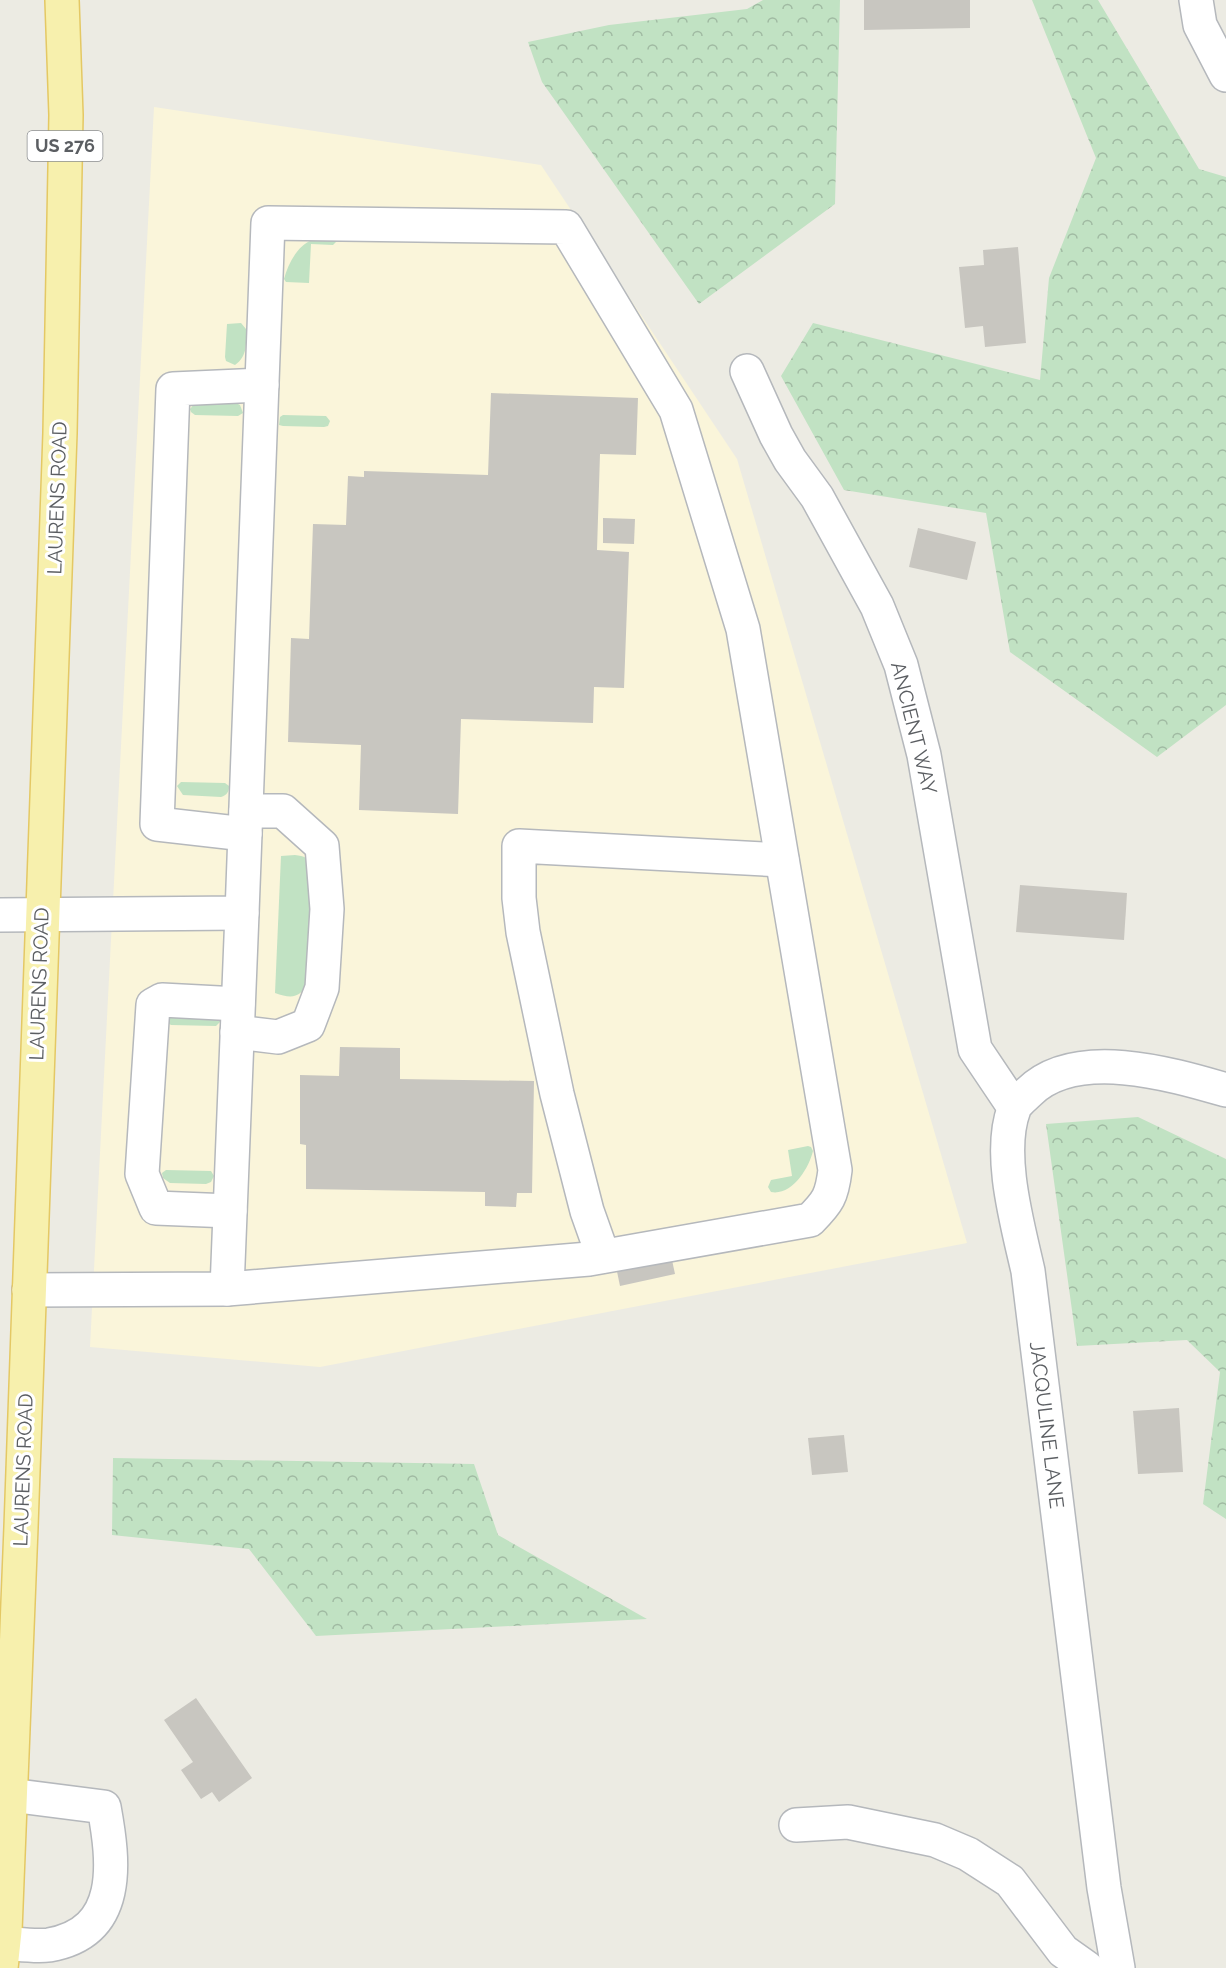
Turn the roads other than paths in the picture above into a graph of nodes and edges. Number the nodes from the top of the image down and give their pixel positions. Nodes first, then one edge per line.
1 (62, 0) edge
2 (1196, 0) edge
3 (1226, 75) edge
4 (747, 371) dead end
5 (262, 385) junction
6 (245, 822) junction
7 (782, 860) junction
8 (242, 913) junction
9 (0, 915) edge
10 (42, 915) junction
11 (237, 1018) junction
12 (1226, 1090) edge
13 (1014, 1107) junction
14 (230, 1211) junction
15 (603, 1256) junction
16 (227, 1289) junction
17 (29, 1290) junction
18 (10, 1795) junction
19 (796, 1825) dead end
20 (2, 1955) edge
21 (1087, 1968) edge
22 (1118, 1968) edge

1 - 10 main road, LAURENS ROAD / US 276
2 - 3 street
4 - 13 street, ANCIENT WAY
5 - 6 street
5 - 6 street
5 - 7 street
6 - 8 street
6 - 11 street
7 - 15 street
7 - 15 street
8 - 10 street
8 - 11 street
9 - 10 street
10 - 17 main road, LAURENS ROAD / US 276
11 - 14 street
11 - 14 street
12 - 13 street
13 - 22 street, JACQULINE LANE
14 - 16 street
15 - 16 street
16 - 17 street
17 - 18 main road, LAURENS ROAD / US 276
18 - 20 main road, LAURENS ROAD / US 276
18 - 20 street
19 - 21 street

